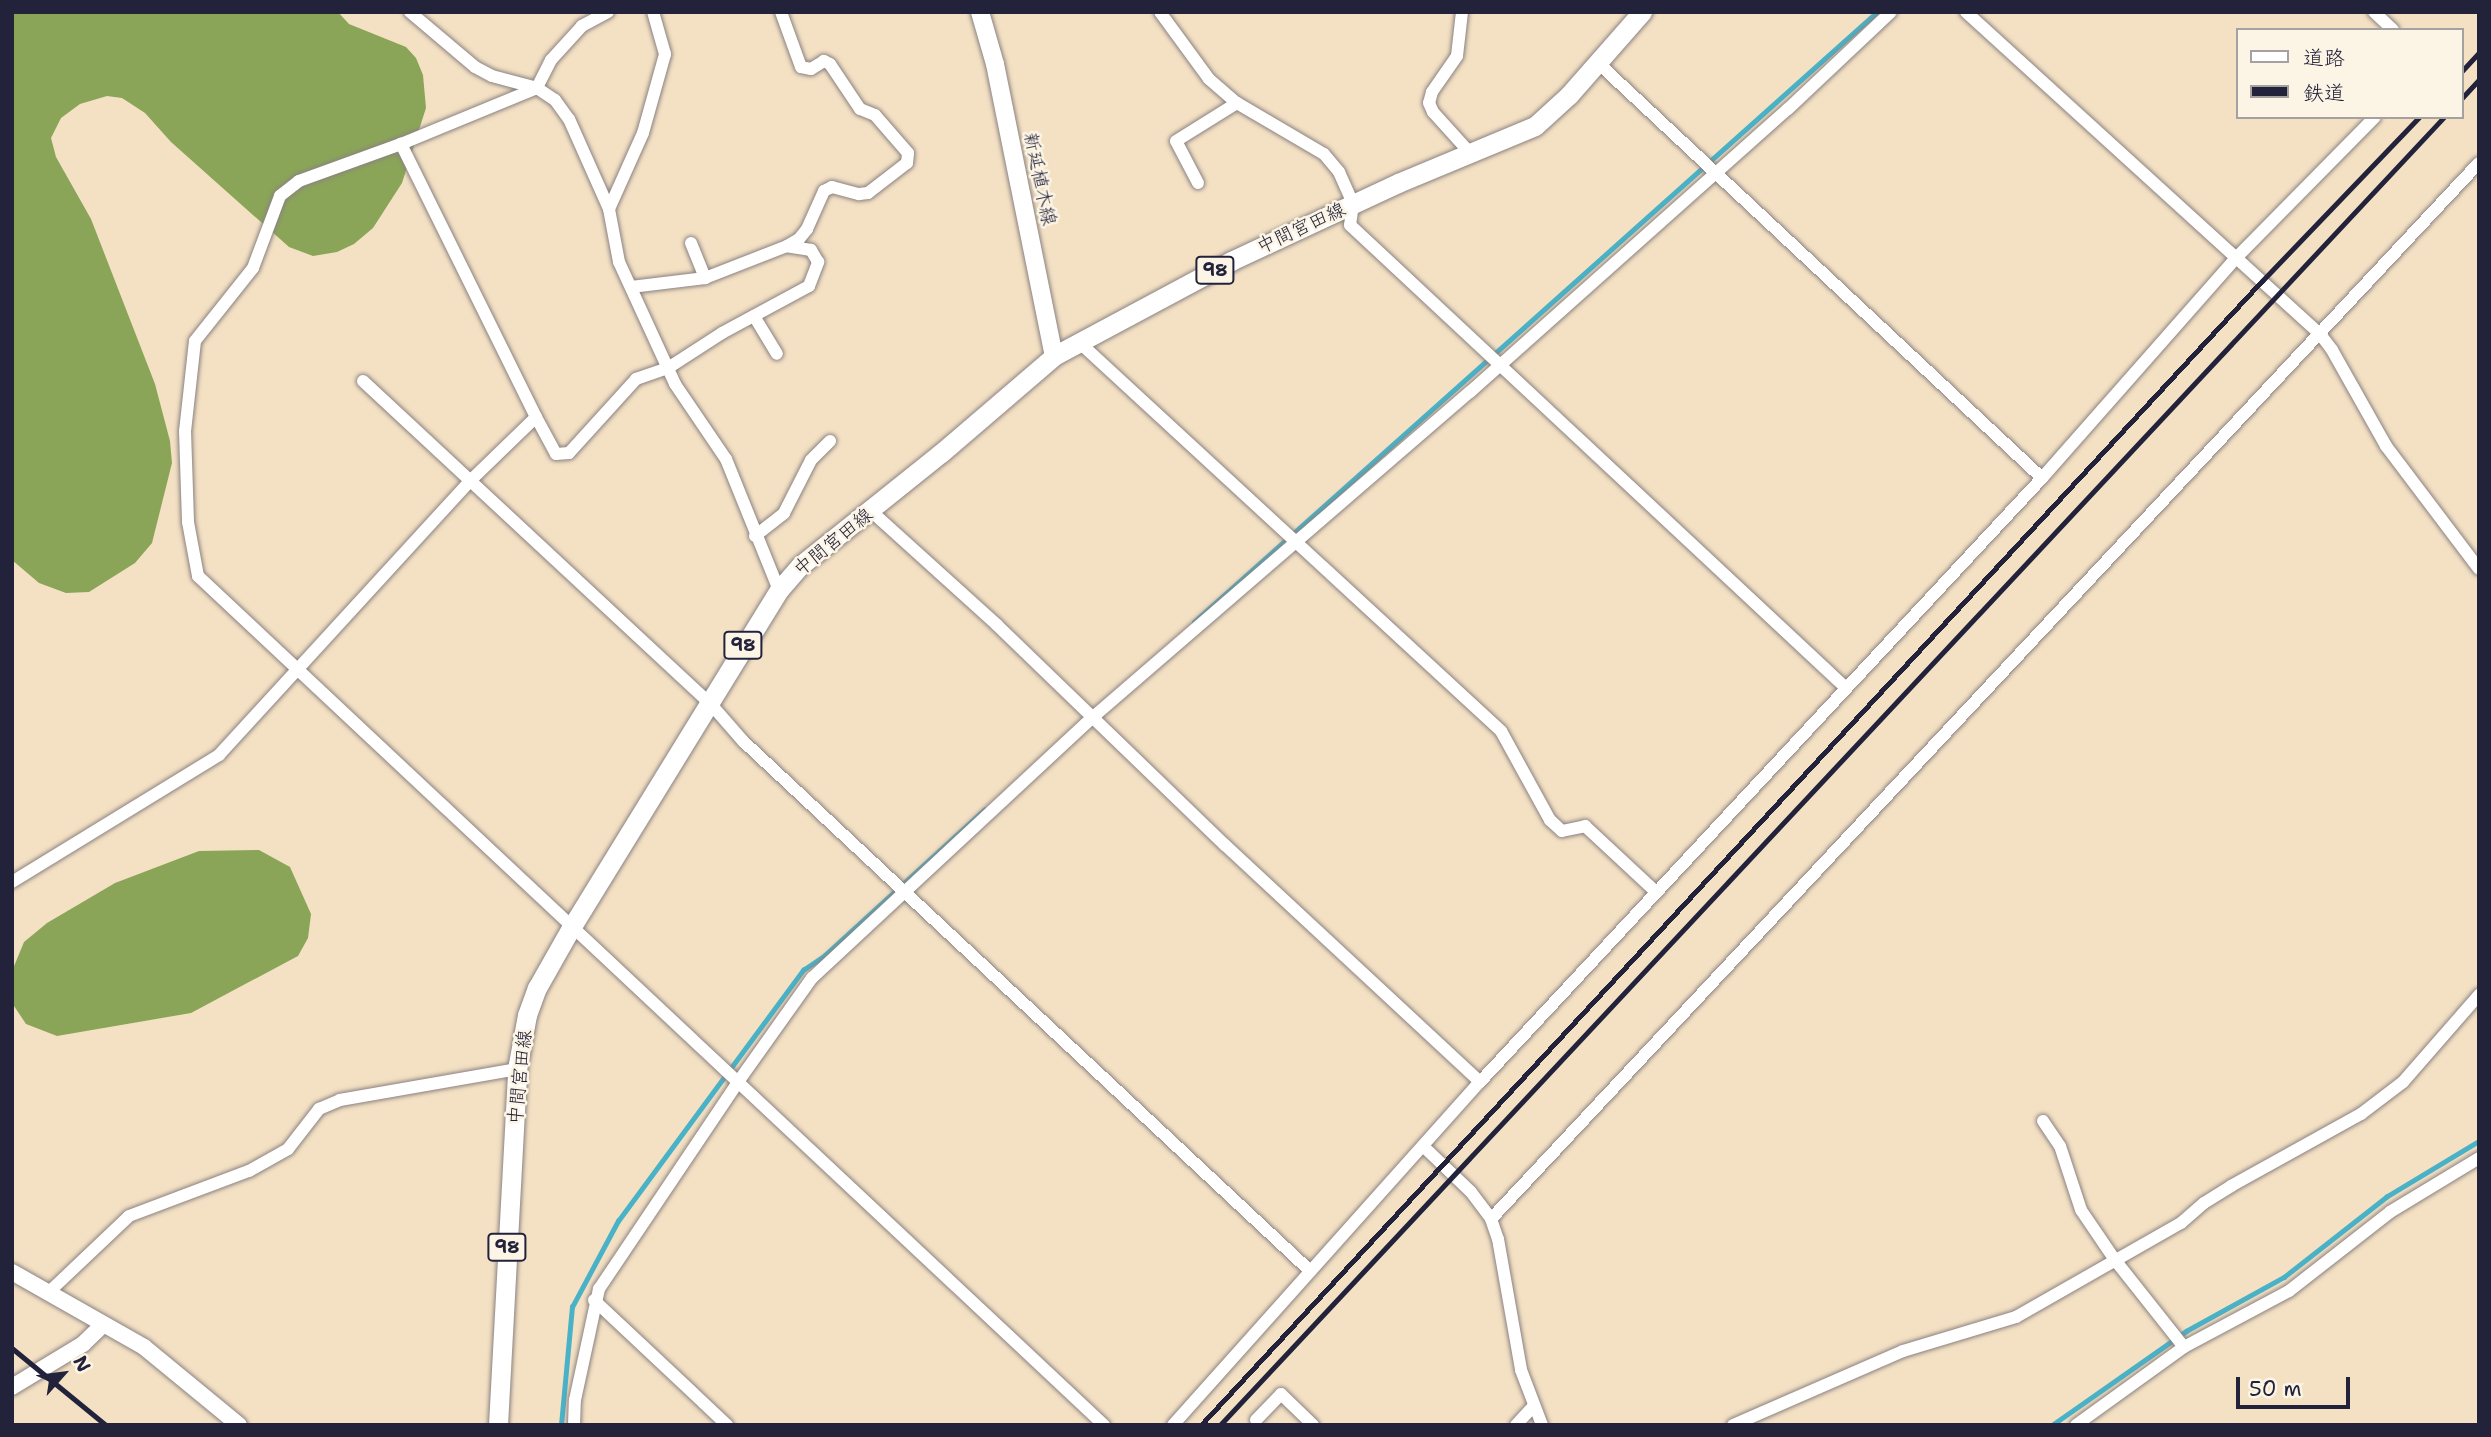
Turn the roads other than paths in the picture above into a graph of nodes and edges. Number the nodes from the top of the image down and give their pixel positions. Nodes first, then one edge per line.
1 (410, 12) edge
2 (608, 12) edge
3 (653, 12) edge
4 (781, 12) edge
5 (980, 12) edge
6 (1160, 12) edge
7 (1462, 12) edge
8 (1642, 12) edge
9 (1891, 12) edge
10 (1966, 12) edge
11 (2374, 12) edge
12 (2391, 28) edge
13 (1597, 62) junction
14 (537, 88) junction
15 (1237, 103) junction
16 (2373, 119) edge
17 (401, 144) junction
18 (1470, 153) junction
19 (2479, 163) edge
20 (1715, 171) junction
21 (1198, 184) dead end
22 (1353, 204) junction
23 (608, 209) junction
24 (691, 243) dead end
25 (787, 246) junction
26 (2235, 260) junction
27 (705, 278) junction
28 (631, 287) junction
29 (754, 316) junction
30 (2320, 334) junction
31 (1080, 343) junction
32 (777, 354) dead end
33 (1054, 356) junction
34 (1500, 364) junction
35 (668, 368) junction
36 (363, 382) dead end
37 (536, 417) junction
38 (830, 441) dead end
39 (2042, 478) junction
40 (470, 481) junction
41 (871, 511) junction
42 (755, 536) junction
43 (1294, 543) junction
44 (2479, 569) edge
45 (779, 590) junction
46 (298, 670) junction
47 (1846, 688) junction
48 (709, 702) junction
49 (1093, 717) junction
50 (12, 882) edge
51 (905, 890) junction
52 (1656, 892) junction
53 (570, 928) junction
54 (2479, 995) edge
55 (517, 1069) junction
56 (738, 1082) junction
57 (1480, 1082) junction
58 (2043, 1121) dead end
59 (1423, 1146) junction
60 (2479, 1158) edge
61 (1491, 1219) junction
62 (2115, 1260) junction
63 (1309, 1270) junction
64 (12, 1272) edge
65 (49, 1292) junction
66 (594, 1300) junction
67 (103, 1325) junction
68 (2184, 1347) junction
69 (12, 1387) edge
70 (1533, 1407) junction
71 (1256, 1420) dead end
72 (239, 1425) edge
73 (498, 1425) edge
74 (573, 1425) edge
75 (727, 1425) edge
76 (1104, 1425) edge
77 (1173, 1425) edge
78 (1312, 1425) edge
79 (1516, 1425) edge
80 (1542, 1425) edge
81 (1733, 1425) edge
82 (2076, 1425) edge

1 - 14 street
2 - 14 street
3 - 23 street
4 - 25 street
5 - 33 main road, 新延植木線
6 - 15 street
7 - 18 street
8 - 13 main road, 中間宮田線 / 98
9 - 20 street
10 - 26 street
11 - 12 street
13 - 18 main road, 中間宮田線 / 98
13 - 20 street
14 - 17 street
14 - 23 street
15 - 21 street
15 - 22 street
16 - 26 street
17 - 37 street
17 - 46 street
18 - 22 main road, 中間宮田線 / 98
19 - 30 street
20 - 34 street
20 - 39 street
22 - 31 main road, 中間宮田線 / 98
22 - 34 street
23 - 28 street
24 - 27 street
25 - 27 street
25 - 29 street
26 - 30 street
26 - 39 street
27 - 28 street
28 - 35 street
29 - 32 street
29 - 35 street
30 - 44 street
30 - 61 street
31 - 33 main road, 中間宮田線 / 98
31 - 43 street
33 - 41 main road, 中間宮田線 / 98
34 - 43 street
34 - 47 street
35 - 37 street
35 - 42 street
36 - 40 street
37 - 40 street
38 - 42 street
39 - 47 street
40 - 46 street
40 - 48 street
41 - 45 main road, 中間宮田線 / 98
41 - 49 street
42 - 45 street
43 - 49 street
43 - 52 street
45 - 48 main road, 中間宮田線 / 98
46 - 50 street
46 - 53 street
47 - 52 street
48 - 51 street
48 - 53 main road, 中間宮田線 / 98
49 - 51 street
49 - 57 street
51 - 56 street
51 - 63 street
52 - 57 street
53 - 55 main road, 中間宮田線 / 98
53 - 56 street
54 - 62 street
55 - 65 street
55 - 73 main road, 中間宮田線 / 98
56 - 66 street
56 - 76 street
57 - 59 street
58 - 62 street
59 - 61 street
59 - 63 street
60 - 68 street
61 - 70 street
62 - 68 street
62 - 81 street
63 - 77 street
64 - 65 street
65 - 67 street
66 - 74 street
66 - 75 street
67 - 69 street
67 - 72 street
68 - 82 street
70 - 79 street
70 - 80 street
71 - 78 street

